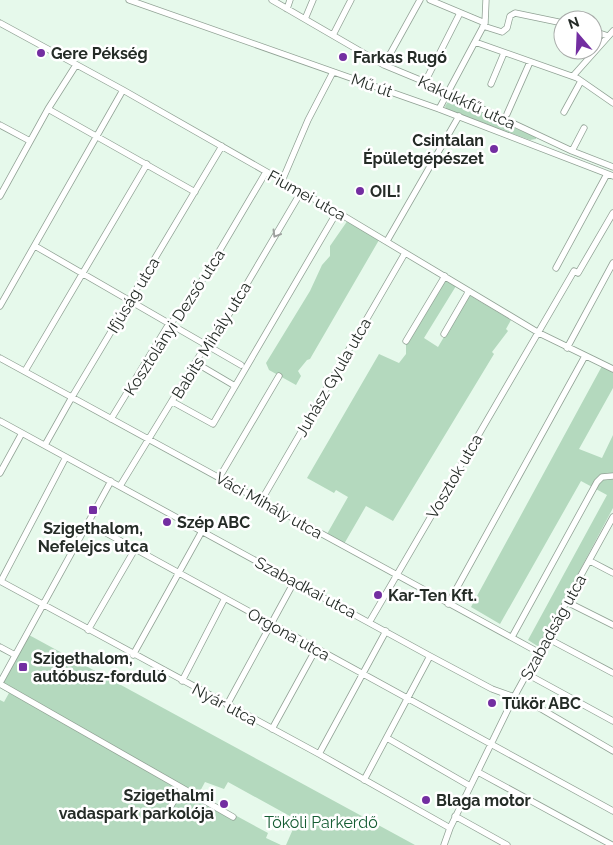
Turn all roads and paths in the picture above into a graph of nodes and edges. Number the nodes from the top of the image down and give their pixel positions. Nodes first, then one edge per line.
1 (129, 0) edge
2 (272, 0) edge
3 (290, 0) edge
4 (313, 0) edge
5 (351, 0) edge
6 (420, 0) edge
7 (430, 0) edge
8 (486, 0) edge
9 (287, 9) junction
10 (460, 13) junction
11 (305, 19) junction
12 (553, 21) edge
13 (0, 23) edge
14 (484, 25) junction
15 (610, 34) edge
16 (332, 35) junction
17 (475, 42) junction
18 (504, 52) junction
19 (530, 62) junction
20 (76, 65) junction
21 (384, 65) junction
22 (333, 72) junction
23 (573, 76) junction
24 (581, 81) junction
25 (425, 82) junction
26 (491, 84) dead end
27 (123, 90) junction
28 (448, 94) junction
29 (613, 103) edge
30 (48, 108) junction
31 (439, 109) junction
32 (564, 112) dead end
33 (507, 114) dead end
34 (459, 116) junction
35 (0, 125) edge
36 (584, 128) dead end
37 (97, 136) junction
38 (30, 141) junction
39 (222, 146) junction
40 (572, 151) junction
41 (147, 164) junction
42 (613, 167) edge
43 (266, 172) junction
44 (610, 175) edge
45 (0, 180) edge
46 (282, 182) junction
47 (7, 184) junction
48 (195, 192) junction
49 (301, 192) junction
50 (0, 196) edge
51 (337, 212) junction
52 (613, 213) edge
53 (387, 241) junction
54 (34, 246) junction
55 (405, 253) junction
56 (613, 264) edge
57 (556, 268) dead end
58 (83, 274) junction
59 (445, 276) junction
60 (469, 291) junction
61 (130, 300) junction
62 (0, 305) edge
63 (172, 323) junction
64 (539, 333) junction
65 (444, 334) dead end
66 (406, 341) dead end
67 (206, 345) junction
68 (568, 348) junction
69 (585, 356) junction
70 (0, 358) edge
71 (196, 363) junction
72 (241, 365) dead end
73 (613, 369) edge
74 (26, 371) junction
75 (279, 376) dead end
76 (235, 386) junction
77 (72, 397) junction
78 (173, 402) junction
79 (111, 419) junction
80 (0, 421) edge
81 (22, 433) junction
82 (149, 440) junction
83 (46, 445) junction
84 (66, 457) junction
85 (0, 473) edge
86 (613, 476) edge
87 (219, 478) junction
88 (111, 482) junction
89 (120, 486) junction
90 (261, 501) junction
91 (613, 517) edge
92 (88, 523) junction
93 (611, 526) edge
94 (202, 531) junction
95 (135, 549) junction
96 (590, 561) junction
97 (179, 572) junction
98 (613, 573) edge
99 (396, 575) junction
100 (0, 581) edge
101 (294, 582) junction
102 (225, 598) junction
103 (567, 602) junction
104 (448, 604) junction
105 (44, 605) junction
106 (370, 621) junction
107 (271, 624) junction
108 (613, 624) edge
109 (88, 630) junction
110 (386, 631) junction
111 (512, 637) junction
112 (546, 638) junction
113 (0, 647) edge
114 (316, 649) junction
115 (538, 652) junction
116 (133, 655) junction
117 (15, 656) junction
118 (430, 656) junction
119 (613, 673) edge
120 (362, 674) junction
121 (527, 674) junction
122 (182, 681) junction
123 (0, 684) edge
124 (514, 697) junction
125 (408, 699) junction
126 (227, 705) junction
127 (613, 721) edge
128 (272, 729) junction
129 (387, 738) junction
130 (490, 744) junction
131 (613, 750) edge
132 (318, 754) junction
133 (478, 772) junction
134 (364, 780) junction
135 (470, 786) junction
136 (182, 788) junction
137 (613, 811) edge
138 (456, 816) junction
139 (164, 817) dead end
140 (233, 817) dead end
141 (450, 828) junction
142 (612, 842) edge
143 (444, 845) edge
144 (507, 845) edge

1 - 22 street, Mű út
2 - 9 street, Kakukkfű utca
3 - 9 street
4 - 11 street
5 - 16 street
6 - 21 street
7 - 10 street
8 - 14 street
9 - 11 street, Kakukkfű utca
10 - 14 street
10 - 25 street
11 - 16 street, Kakukkfű utca
12 - 14 street
13 - 20 street, Fiumei utca
14 - 17 street
15 - 23 street
16 - 21 street, Kakukkfű utca
17 - 18 street
17 - 28 street
18 - 19 street
18 - 26 street
19 - 23 street
19 - 33 street
20 - 27 street, Fiumei utca
20 - 30 street
21 - 25 street, Kakukkfű utca
22 - 31 street, Mű út
22 - 46 street
23 - 24 street
24 - 29 street
24 - 32 street
25 - 28 street, Kakukkfű utca
27 - 37 street
27 - 39 street, Fiumei utca
28 - 31 street
28 - 40 street, Kakukkfű utca
30 - 37 street
30 - 38 street
31 - 34 street, Mű út
34 - 44 street, Mű út
34 - 53 street
35 - 38 street
36 - 40 street
37 - 41 street
37 - 54 street
38 - 47 street
39 - 43 street, Fiumei utca
39 - 48 street, Ifjúság utca
40 - 42 street, Kakukkfű utca
41 - 48 street
41 - 58 street
43 - 46 street, Fiumei utca
43 - 63 street, Kosztolányi Dezső utca
44 - 57 street
45 - 47 street
46 - 49 street, Fiumei utca
47 - 50 street
48 - 61 street, Ifjúság utca
49 - 51 street, Fiumei utca
49 -> 67 street, Babits Mihály utca
51 - 53 street, Fiumei utca
51 - 76 street
52 - 64 street, Vosztok utca
53 - 55 street, Fiumei utca
54 - 58 street
54 - 62 street
55 - 59 street, Fiumei utca
55 - 90 street, Juhász Gyula utca
56 - 68 street
58 - 61 street
58 - 74 street
59 - 60 street, Fiumei utca
59 - 66 street
60 - 64 street, Fiumei utca
60 - 65 street
61 - 63 street
61 - 77 street, Ifjúság utca
63 - 67 street
63 - 79 street, Kosztolányi Dezső utca
64 - 68 street, Fiumei utca
64 - 99 street, Vosztok utca
67 - 71 street, Babits Mihály utca
67 - 72 street
68 - 69 street, Fiumei utca
69 - 73 street, Fiumei utca
69 - 104 street
70 - 74 street, Váci Mihály utca
71 - 76 street
71 - 78 street, Babits Mihály utca
74 - 77 street, Váci Mihály utca
75 - 87 street
76 - 78 street
77 - 79 street, Váci Mihály utca
77 - 83 street, Ifjúság utca
78 - 82 street, Babits Mihály utca
79 - 82 street, Váci Mihály utca
80 - 81 street, Szabadkai utca
81 - 83 street, Szabadkai utca
81 - 85 street
82 - 87 street, Váci Mihály utca
82 - 89 street, Babits Mihály utca
83 - 84 street, Szabadkai utca
84 - 88 street, Szabadkai utca
84 - 100 street
86 - 111 street
87 - 90 street, Váci Mihály utca
88 - 89 street, Szabadkai utca
88 - 92 street
89 - 94 street, Szabadkai utca
90 - 99 street, Váci Mihály utca
91 - 93 street, Szabadság utca
92 - 95 street, Orgona utca
92 - 105 street
93 - 96 street, Szabadság utca
94 - 97 street
94 - 101 street, Szabadkai utca
95 - 97 street, Orgona utca
95 - 109 street
96 - 98 street
96 - 103 street, Szabadság utca
97 - 102 street, Orgona utca
97 - 116 street
99 - 104 street, Váci Mihály utca
99 - 106 street, Vosztok utca
100 - 105 street, Nyár utca
101 - 106 street, Szabadkai utca
101 - 107 street
102 - 107 street, Orgona utca
102 - 122 street
103 - 108 street
103 - 112 street, Szabadság utca
104 - 111 street, Váci Mihály utca
105 - 109 street, Nyár utca
105 - 117 street
106 - 110 street, Szabadkai utca
107 - 114 street, Orgona utca
107 - 126 street
109 - 116 street, Nyár utca
110 - 118 street, Szabadkai utca
110 - 120 street
111 - 115 street, Váci Mihály utca
112 - 115 street, Szabadság utca
112 - 119 street
113 - 117 street
114 - 120 street, Orgona utca
114 - 128 street
115 - 121 street, Szabadság utca
116 - 122 street, Nyár utca
117 - 123 street
118 - 124 street, Szabadkai utca
118 - 125 street
120 - 125 street, Orgona utca
120 - 132 street
121 - 124 street, Szabadság utca
121 - 127 street
122 - 126 street, Nyár utca
123 - 136 street
124 - 130 street, Szabadság utca
124 - 131 street, Szabadkai utca
125 - 129 street
125 - 130 street, Orgona utca
126 - 128 street, Nyár utca
128 - 132 street, Nyár utca
129 - 134 street
129 - 135 street
130 - 133 street, Szabadság utca
130 - 137 street, Orgona utca
132 - 134 street, Nyár utca
133 - 135 street, Szabadság utca
133 - 142 street
134 - 141 street, Nyár utca
135 - 138 street, Szabadság utca
136 - 139 street
136 - 140 street
138 - 141 street, Szabadság utca
138 - 144 street
141 - 143 street, Szabadság utca

